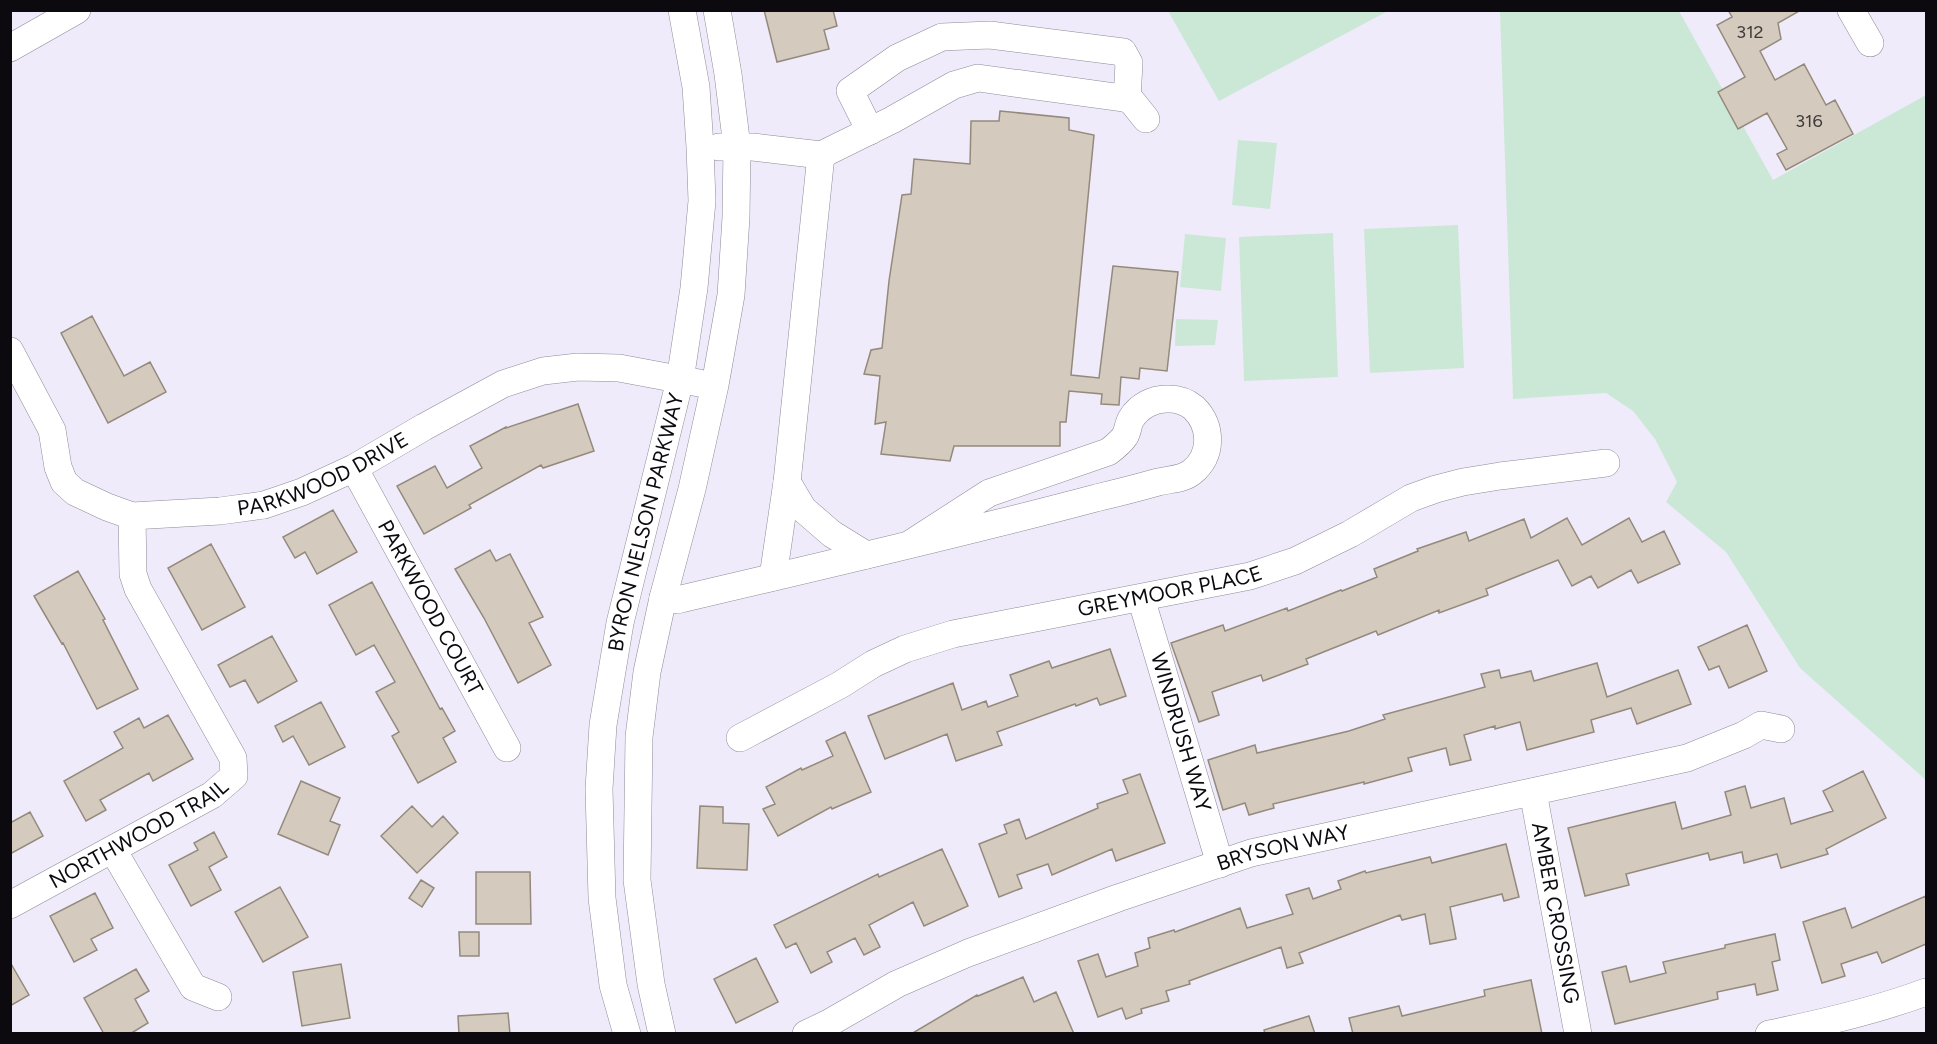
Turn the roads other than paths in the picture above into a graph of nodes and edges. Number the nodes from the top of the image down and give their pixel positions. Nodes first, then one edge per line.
1 (77, 10) edge
2 (682, 10) edge
3 (717, 10) edge
4 (1851, 10) edge
5 (1870, 43) dead end
6 (10, 48) edge
7 (1127, 99) junction
8 (1146, 119) dead end
9 (870, 131) junction
10 (700, 147) junction
11 (737, 147) junction
12 (821, 155) junction
13 (10, 351) edge
14 (680, 380) junction
15 (715, 385) junction
16 (1606, 463) dead end
17 (354, 468) junction
18 (787, 482) junction
19 (132, 516) junction
20 (910, 544) junction
21 (866, 555) junction
22 (773, 577) junction
23 (663, 598) junction
24 (1141, 598) junction
25 (1781, 729) dead end
26 (740, 738) dead end
27 (507, 748) dead end
28 (1533, 792) junction
29 (113, 850) junction
30 (1220, 864) junction
31 (10, 905) edge
32 (1926, 992) edge
33 (218, 997) dead end
34 (823, 1030) edge
35 (627, 1034) edge
36 (662, 1034) edge
37 (1578, 1034) edge
38 (1769, 1034) edge

1 - 6 street
2 - 10 street, BYRON NELSON PARKWAY
3 - 11 street, BYRON NELSON PARKWAY
4 - 5 street
7 - 8 street
7 - 9 street
7 - 9 street
9 - 12 street
10 - 11 street
10 - 14 street, BYRON NELSON PARKWAY
11 - 12 street
11 - 15 street, BYRON NELSON PARKWAY
12 - 18 street
13 - 19 street, PARKWOOD DRIVE
14 - 15 street, PARKWOOD DRIVE
14 - 17 street, PARKWOOD DRIVE
14 - 35 street, BYRON NELSON PARKWAY
15 - 23 street, BYRON NELSON PARKWAY
16 - 24 street, GREYMOOR PLACE
17 - 19 street, PARKWOOD DRIVE
17 - 27 street, PARKWOOD COURT
18 - 21 street
18 - 22 street
19 - 29 street, NORTHWOOD TRAIL
20 - 20 street
20 - 21 street
21 - 22 street
22 - 23 street
23 - 36 street, BYRON NELSON PARKWAY
24 - 26 street, GREYMOOR PLACE
24 - 30 street, WINDRUSH WAY
25 - 28 street, BRYSON WAY
28 - 30 street, BRYSON WAY
28 - 37 street, AMBER CROSSING
29 - 31 street, NORTHWOOD TRAIL
29 - 33 street
30 - 34 street, BRYSON WAY
32 - 38 street

